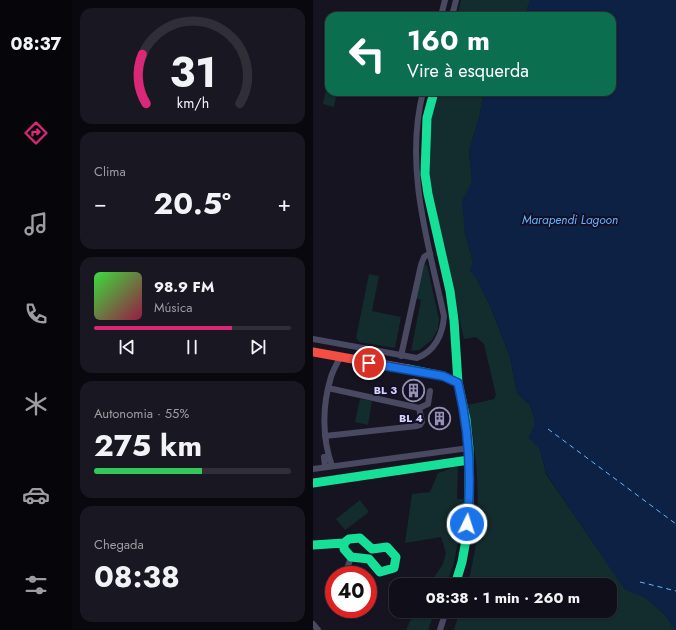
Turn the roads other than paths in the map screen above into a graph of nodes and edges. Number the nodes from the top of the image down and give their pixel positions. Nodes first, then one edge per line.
1 (445, 0) edge
2 (456, 0) edge
3 (442, 12) edge
4 (453, 12) edge
5 (422, 96) edge
6 (433, 96) edge
7 (430, 253) junction
8 (313, 339) edge
9 (313, 352) edge
10 (401, 356) junction
11 (340, 357) junction
12 (458, 383) junction
13 (328, 388) junction
14 (430, 391) dead end
15 (419, 408) junction
16 (325, 436) junction
17 (469, 448) junction
18 (324, 457) dead end
19 (469, 460) junction
20 (329, 467) junction
21 (313, 469) edge
22 (313, 483) edge
23 (344, 543) junction
24 (313, 545) edge
25 (351, 557) junction
26 (348, 566) edge
27 (457, 578) edge
28 (444, 618) edge
29 (313, 624) edge
30 (318, 630) edge
31 (440, 630) edge

1 - 3 street
2 - 4 street
5 - 7 street
6 - 12 street
7 - 10 street
7 - 10 street
8 - 10 street
9 - 11 street
11 - 12 street
11 - 13 street
12 - 17 street
13 - 15 street
13 - 16 street
14 - 15 street
15 - 16 street
16 - 20 street
17 - 19 street
17 - 20 street
18 - 20 street
19 - 22 street
19 - 27 street
20 - 21 street
23 - 24 street
23 - 25 street
23 - 25 street
25 - 26 street
28 - 31 street
29 - 30 street

